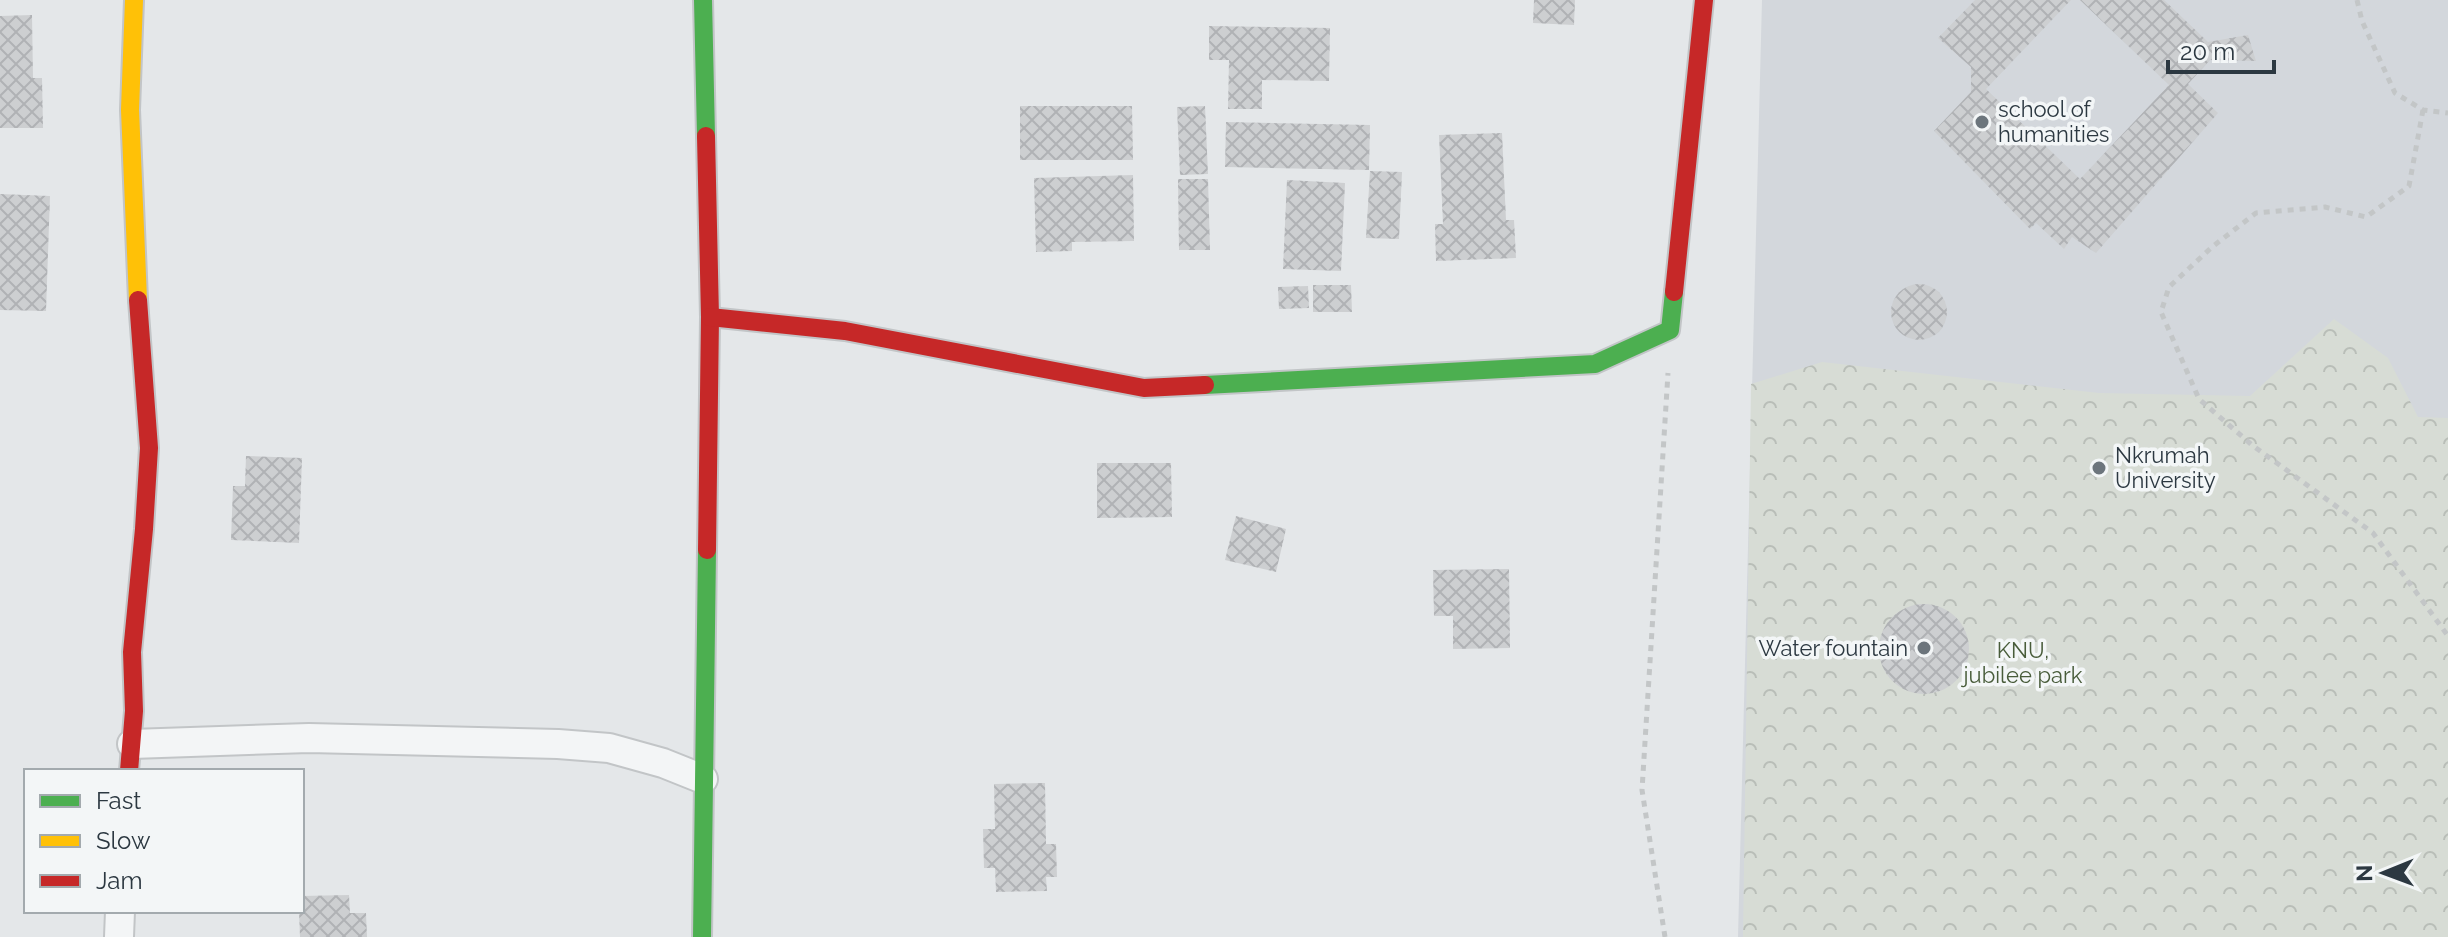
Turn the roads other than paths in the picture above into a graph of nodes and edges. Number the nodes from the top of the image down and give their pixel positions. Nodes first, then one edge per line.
1 (134, 0) edge
2 (703, 0) edge
3 (1704, 0) edge
4 (710, 317) junction
5 (130, 757) edge
6 (703, 779) junction
7 (120, 913) edge
8 (119, 937) edge
9 (702, 937) edge

1 - 5 street
2 - 4 street
3 - 4 street
4 - 6 street
5 - 6 street
6 - 9 street
7 - 8 street

